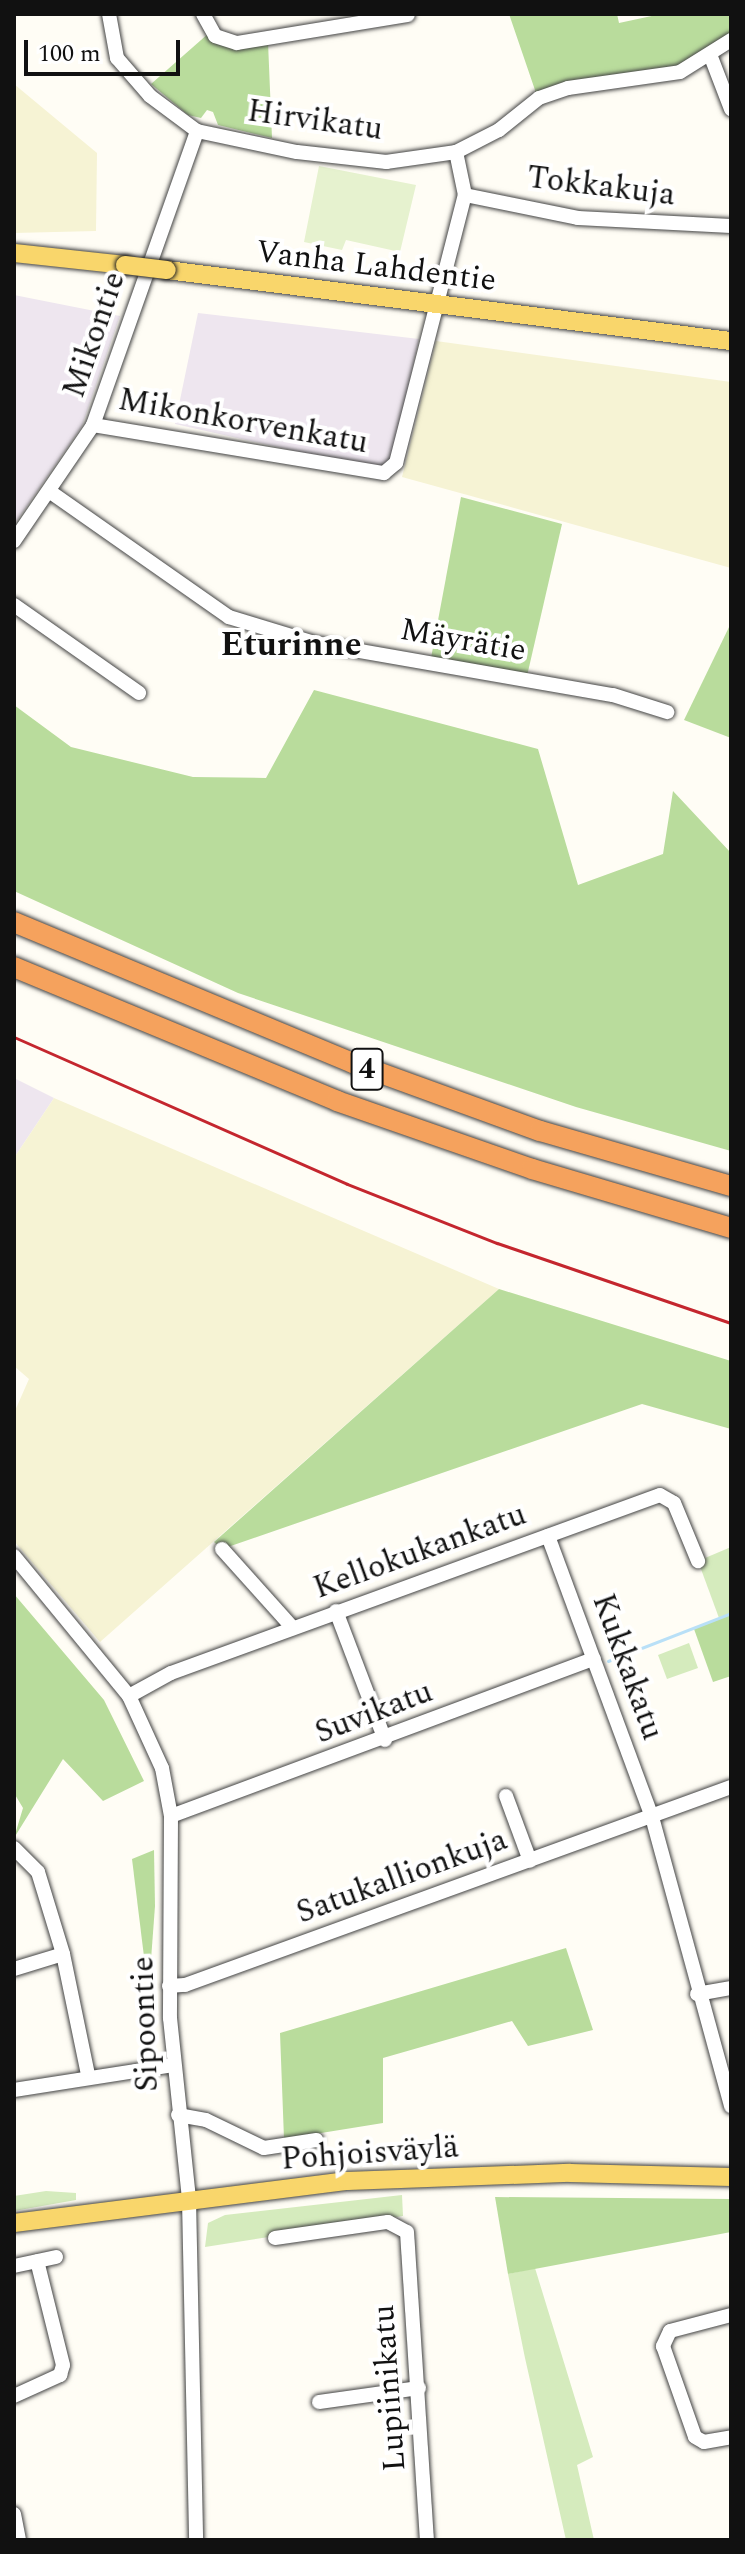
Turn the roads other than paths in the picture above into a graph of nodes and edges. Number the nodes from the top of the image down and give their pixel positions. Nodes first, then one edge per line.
1 (109, 14) edge
2 (203, 14) edge
3 (408, 15) edge
4 (731, 40) edge
5 (711, 57) junction
6 (731, 109) edge
7 (197, 131) junction
8 (456, 152) junction
9 (465, 195) junction
10 (731, 226) edge
11 (14, 253) edge
12 (437, 306) junction
13 (731, 341) edge
14 (93, 425) junction
15 (49, 491) junction
16 (14, 541) edge
17 (14, 605) edge
18 (139, 693) dead end
19 (667, 712) dead end
20 (14, 922) edge
21 (14, 967) edge
22 (731, 1186) edge
23 (731, 1228) edge
24 (548, 1536) junction
25 (222, 1549) dead end
26 (14, 1556) edge
27 (698, 1561) dead end
28 (336, 1611) junction
29 (293, 1628) junction
30 (594, 1659) junction
31 (129, 1696) junction
32 (385, 1740) junction
33 (731, 1787) edge
34 (506, 1796) dead end
35 (171, 1816) junction
36 (652, 1817) junction
37 (14, 1848) edge
38 (530, 1861) junction
39 (63, 1954) junction
40 (14, 1969) edge
41 (169, 1986) junction
42 (731, 1988) edge
43 (697, 1994) junction
44 (173, 2065) junction
45 (88, 2075) junction
46 (14, 2090) edge
47 (731, 2106) edge
48 (178, 2115) junction
49 (316, 2140) dead end
50 (731, 2177) edge
51 (189, 2200) junction
52 (14, 2223) edge
53 (275, 2238) dead end
54 (56, 2257) dead end
55 (37, 2261) junction
56 (14, 2266) edge
57 (731, 2315) edge
58 (419, 2388) junction
59 (14, 2396) edge
60 (319, 2402) dead end
61 (731, 2437) edge
62 (14, 2514) edge
63 (19, 2540) edge
64 (196, 2540) edge
65 (427, 2540) edge

1 - 7 street
2 - 3 street
4 - 5 street, Hirvikatu
5 - 6 street
5 - 8 street, Hirvikatu
7 - 8 street, Hirvikatu
7 - 14 street, Mikontie
8 - 9 street
9 - 10 street, Tokkakuja
9 - 12 street
11 - 12 main road, Vanha Lahdentie, bridge
12 - 13 main road, Vanha Lahdentie
12 - 14 street, Mikonkorvenkatu
14 - 15 street, Mikontie
15 - 16 street, Mikontie
15 - 19 street, Mäyrätie
17 - 18 street
20 - 22 highway, 4
21 - 23 highway, 4
24 - 27 street, Kellokukankatu
24 - 28 street, Kellokukankatu
24 - 30 street, Kukkakatu
25 - 29 street
26 - 31 street, Sipoontie
28 - 29 street, Kellokukankatu
28 - 32 street
29 - 31 street, Kellokukankatu
30 - 32 street, Suvikatu
30 - 36 street, Kukkakatu
31 - 35 street, Sipoontie
32 - 35 street, Suvikatu
33 - 36 street, Satukallionkuja
34 - 38 street
35 - 41 street, Sipoontie
36 - 38 street, Satukallionkuja
36 - 43 street, Kukkakatu
37 - 39 street
38 - 41 street, Satukallionkuja
39 - 40 street
39 - 45 street
41 - 44 street, Sipoontie
42 - 43 street
43 - 47 street, Kukkakatu
44 - 45 street
44 - 48 street, Sipoontie
45 - 46 street
48 - 49 street
48 - 51 street, Sipoontie
50 - 51 main road, Pohjoisväylä
51 - 52 main road, Pohjoisväylä
51 - 64 street, Sipoontie
53 - 58 street, Lupiinikatu
54 - 55 street
55 - 56 street
55 - 59 street
57 - 61 street
58 - 60 street
58 - 65 street, Lupiinikatu
62 - 63 street

